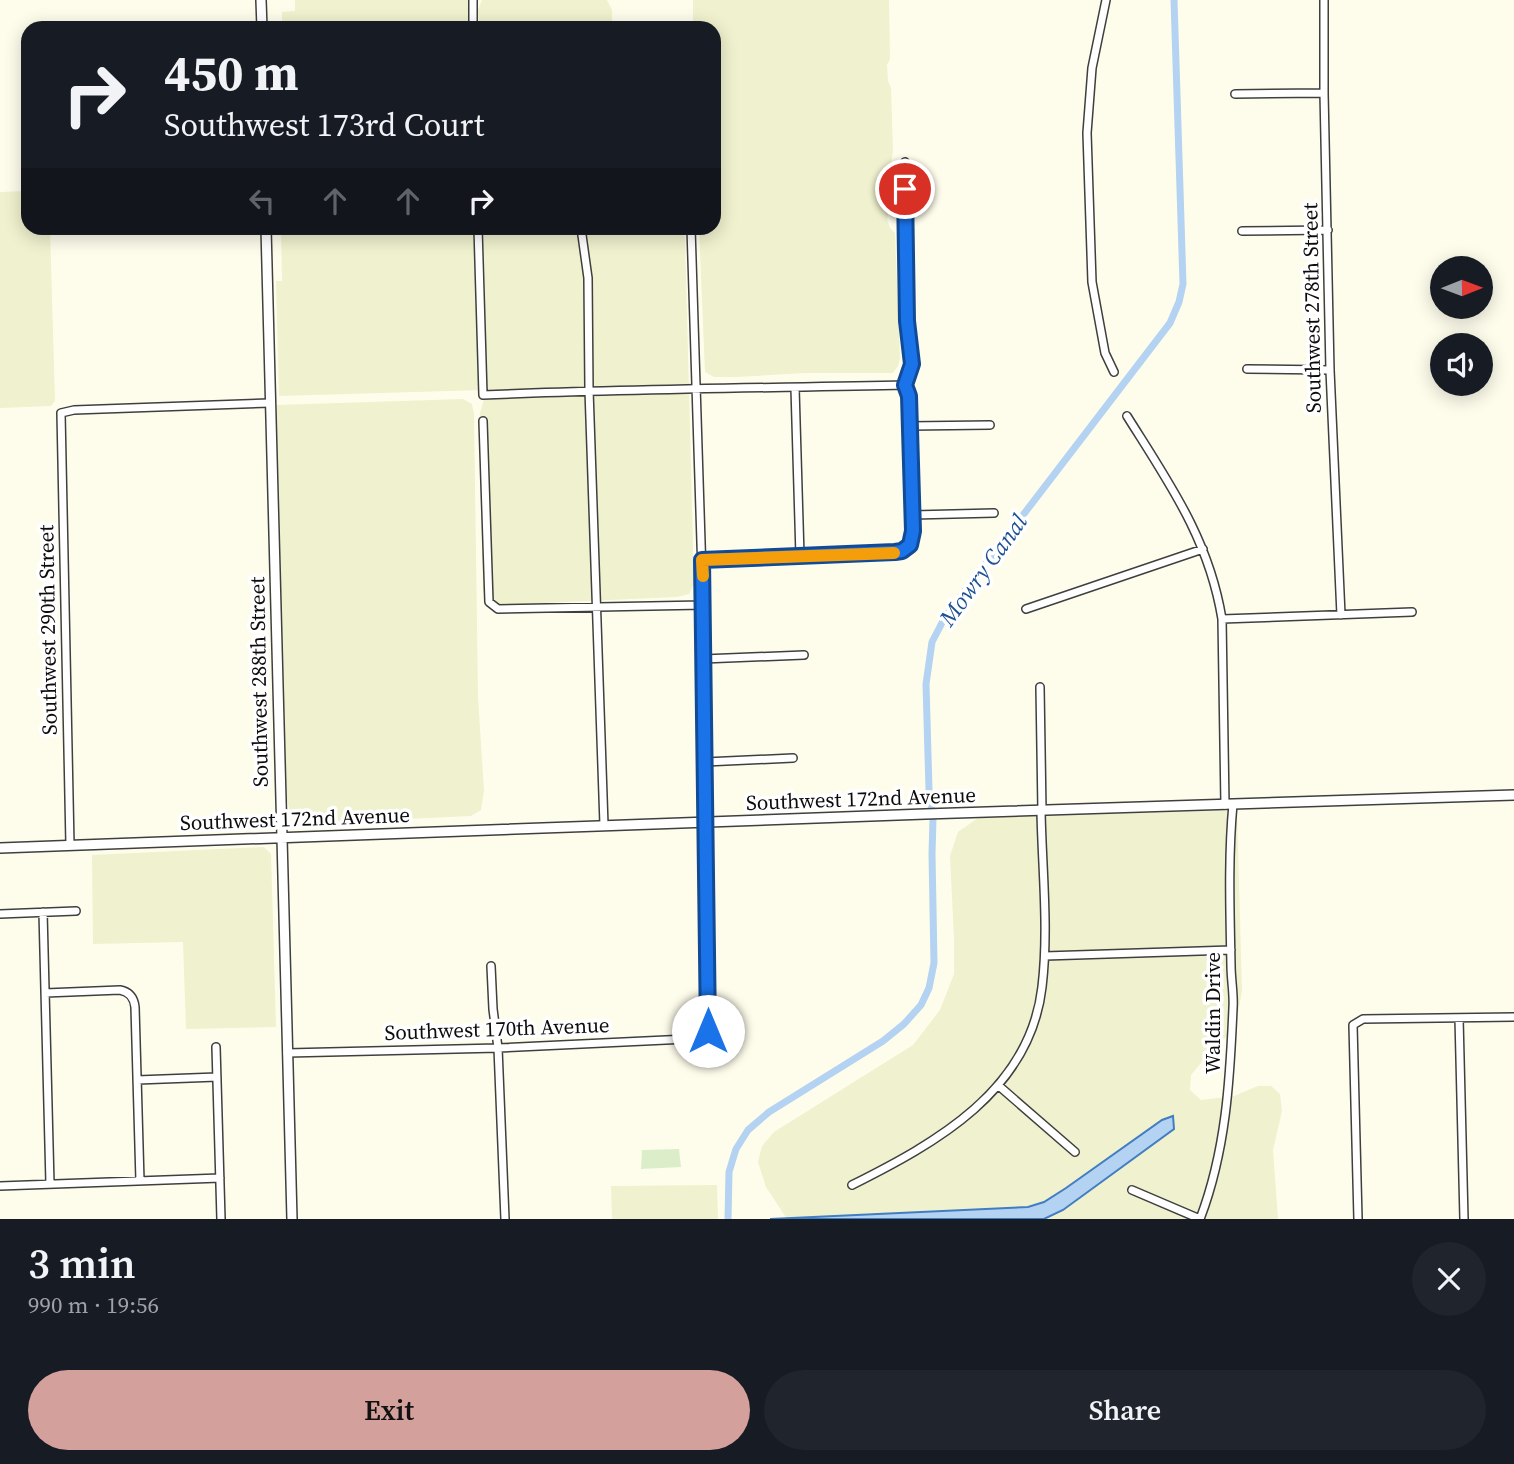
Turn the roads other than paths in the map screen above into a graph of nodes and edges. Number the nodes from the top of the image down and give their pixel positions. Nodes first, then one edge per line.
1 (261, 0) edge
2 (472, 0) edge
3 (1106, 0) edge
4 (1324, 0) edge
5 (262, 21) edge
6 (473, 21) edge
7 (1324, 93) junction
8 (1235, 94) dead end
9 (905, 162) dead end
10 (1328, 230) junction
11 (1242, 231) dead end
12 (265, 235) edge
13 (478, 235) edge
14 (582, 235) edge
15 (691, 235) edge
16 (1247, 369) dead end
17 (1330, 370) junction
18 (1114, 372) dead end
19 (905, 385) junction
20 (795, 388) junction
21 (589, 390) junction
22 (696, 390) junction
23 (270, 402) junction
24 (1127, 416) dead end
25 (484, 421) dead end
26 (990, 425) dead end
27 (910, 426) junction
28 (994, 513) dead end
29 (913, 515) junction
30 (1203, 549) junction
31 (800, 556) junction
32 (702, 560) junction
33 (704, 605) junction
34 (597, 607) junction
35 (1026, 609) dead end
36 (1412, 612) dead end
37 (1341, 615) junction
38 (1222, 619) junction
39 (804, 655) dead end
40 (703, 659) junction
41 (1040, 687) dead end
42 (793, 758) dead end
43 (705, 762) junction
44 (1514, 795) edge
45 (1229, 805) junction
46 (1042, 811) junction
47 (706, 822) junction
48 (604, 825) junction
49 (281, 837) junction
50 (70, 845) junction
51 (0, 848) edge
52 (76, 911) dead end
53 (43, 912) junction
54 (0, 914) edge
55 (1231, 950) junction
56 (1045, 956) junction
57 (491, 966) dead end
58 (45, 993) junction
59 (1514, 1017) edge
60 (1459, 1018) junction
61 (216, 1047) dead end
62 (498, 1048) junction
63 (287, 1053) junction
64 (217, 1077) junction
65 (137, 1080) junction
66 (999, 1086) junction
67 (1075, 1152) dead end
68 (220, 1178) junction
69 (140, 1181) junction
70 (50, 1184) junction
71 (852, 1185) dead end
72 (0, 1186) edge
73 (1132, 1189) dead end
74 (221, 1219) edge
75 (292, 1219) edge
76 (505, 1219) edge
77 (1200, 1219) edge
78 (1358, 1219) edge
79 (1464, 1219) edge

1 - 5 street
2 - 6 street
3 - 18 street
4 - 7 street, Southwest 278th Street
7 - 8 street
7 - 10 street, Southwest 278th Street
9 - 19 street
10 - 11 street
10 - 17 street, Southwest 278th Street
12 - 23 street, Southwest 288th Street
13 - 21 street
14 - 21 street
15 - 22 street
16 - 17 street
17 - 37 street, Southwest 278th Street
19 - 20 street
19 - 27 street
20 - 22 street
20 - 31 street
21 - 22 street
21 - 34 street
22 - 32 street
23 - 49 street, Southwest 288th Street
23 - 50 street, Southwest 290th Street
24 - 30 street, Waldin Drive
25 - 34 street
26 - 27 street
27 - 29 street
28 - 29 street
29 - 31 street
30 - 35 street
30 - 38 street, Waldin Drive
31 - 32 street
32 - 33 street
33 - 34 street
33 - 40 street
34 - 48 street
36 - 37 street
37 - 38 street
38 - 45 street, Waldin Drive
39 - 40 street
40 - 43 street
41 - 46 street
42 - 43 street
43 - 47 street
44 - 45 street, Southwest 172nd Avenue
45 - 46 street, Southwest 172nd Avenue
45 - 55 street, Waldin Drive
46 - 47 street, Southwest 172nd Avenue
46 - 56 street
47 - 48 street, Southwest 172nd Avenue
47 - 62 street, Southwest 170th Avenue
48 - 49 street, Southwest 172nd Avenue
49 - 50 street, Southwest 172nd Avenue
49 - 63 street, Southwest 288th Street
50 - 51 street, Southwest 172nd Avenue
52 - 53 street
53 - 54 street
53 - 58 street
55 - 56 street
55 - 77 street, Waldin Drive
56 - 66 street
57 - 62 street
58 - 65 street
58 - 70 street
59 - 60 street
60 - 78 street
60 - 79 street
61 - 64 street
62 - 63 street, Southwest 170th Avenue
62 - 76 street
63 - 75 street, Southwest 288th Street
64 - 65 street
64 - 68 street
65 - 69 street
66 - 67 street
66 - 71 street
68 - 69 street
68 - 74 street
69 - 70 street
70 - 72 street
73 - 77 street

